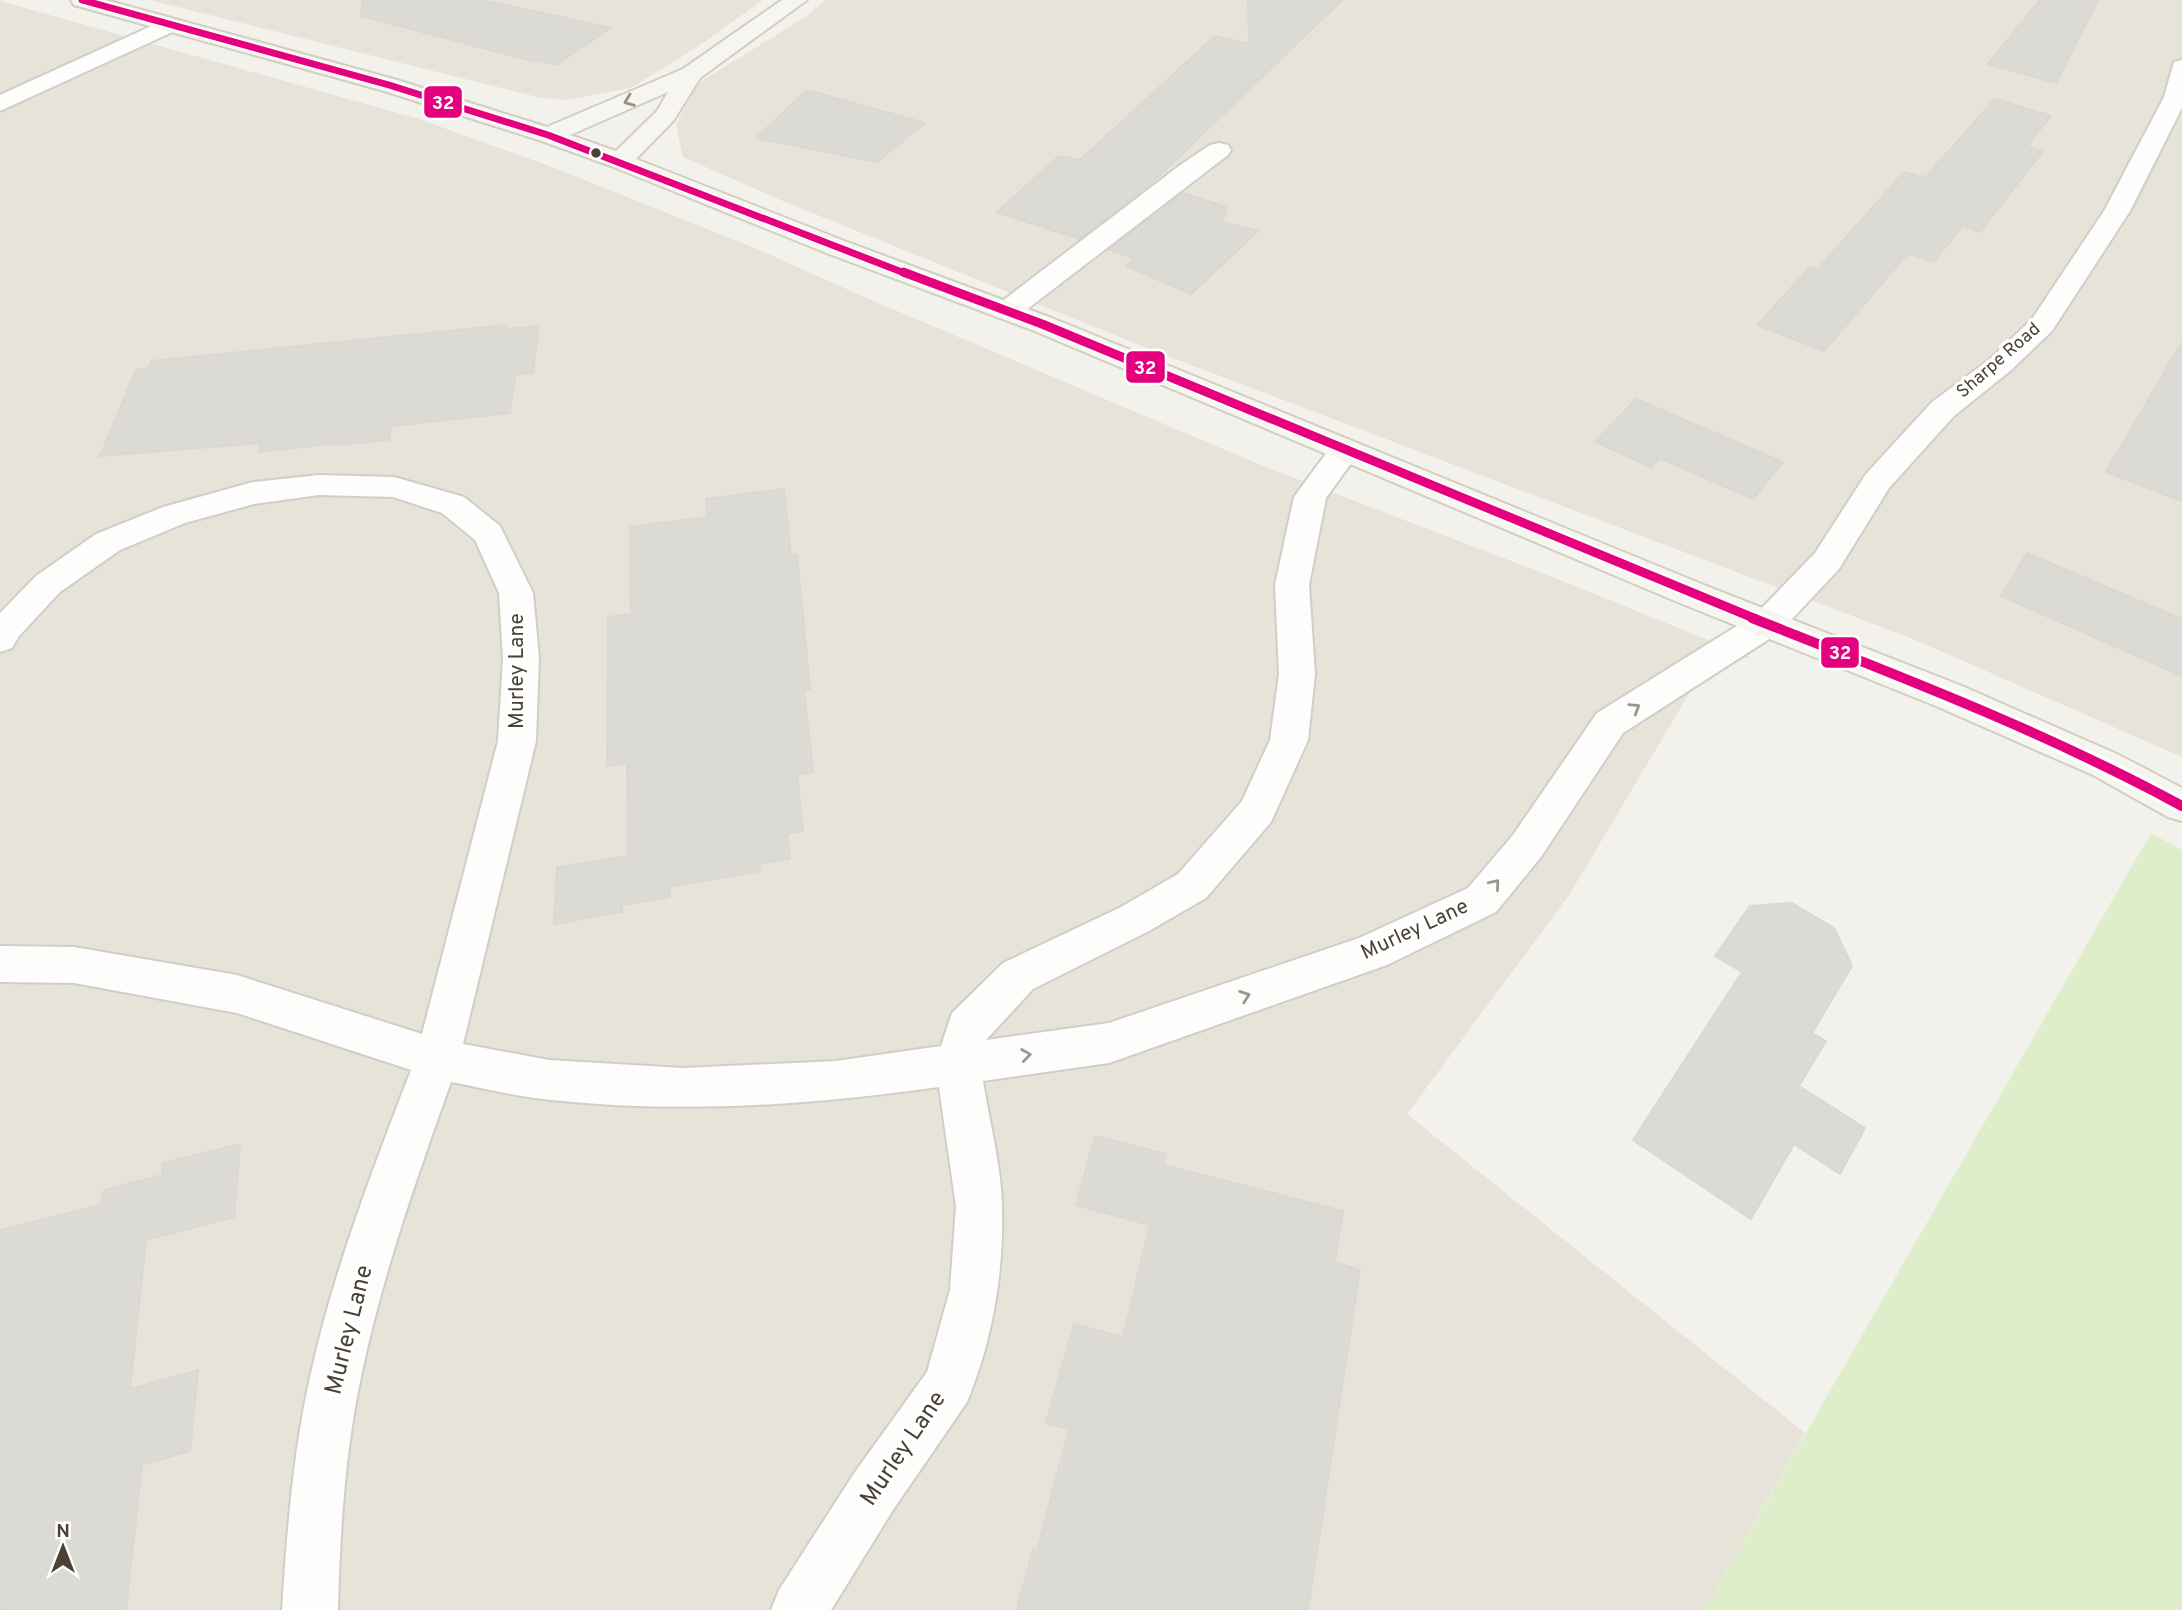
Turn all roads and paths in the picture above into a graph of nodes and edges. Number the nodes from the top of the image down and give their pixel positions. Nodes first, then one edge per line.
1 (82, 0) edge
2 (796, 0) edge
3 (169, 25) junction
4 (2182, 66) edge
5 (691, 74) junction
6 (0, 104) edge
7 (548, 135) junction
8 (1219, 150) dead end
9 (620, 160) junction
10 (1007, 311) junction
11 (1344, 451) junction
12 (1768, 623) junction
13 (0, 639) edge
14 (2182, 806) edge
15 (0, 964) edge
16 (437, 1059) junction
17 (958, 1064) junction
18 (310, 1610) edge
19 (799, 1610) edge

1 - 3 main road
2 - 5 main road
3 - 6 street
3 - 7 main road
4 - 12 street, Sharpe Road
5 -> 7 main road
5 - 9 main road
7 - 9 main road
8 - 10 street
9 - 10 main road
10 - 11 main road
11 - 12 main road
11 - 17 street, Murley Lane
12 - 14 main road
17 -> 12 street, Murley Lane
13 - 16 street, Murley Lane
15 - 16 street, Murley Lane
16 - 17 street, Murley Lane
16 - 18 street, Murley Lane
17 - 19 street, Murley Lane

